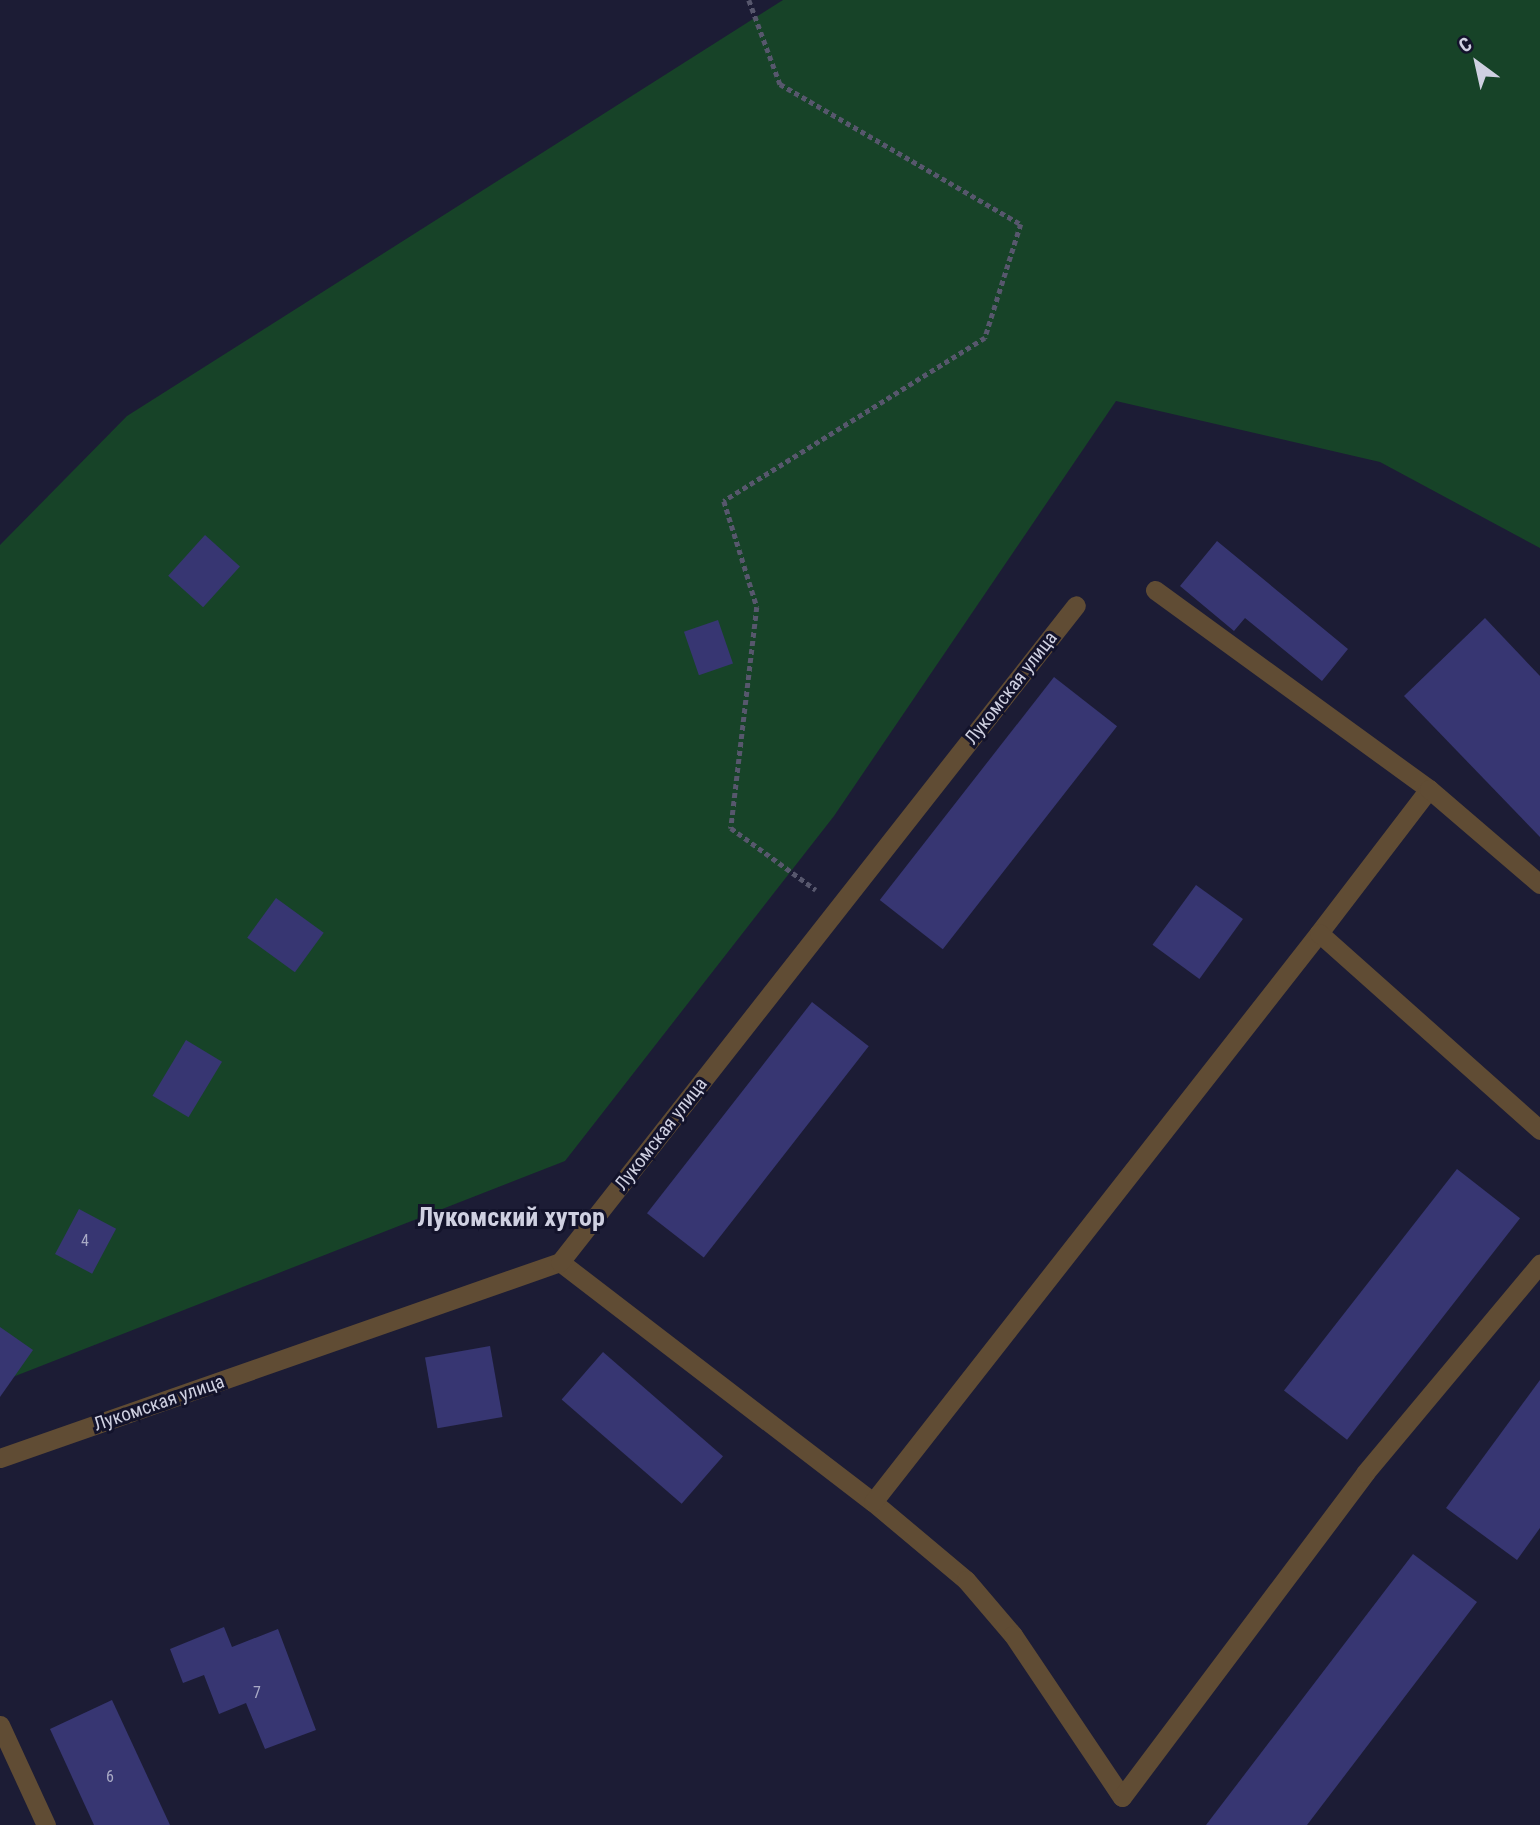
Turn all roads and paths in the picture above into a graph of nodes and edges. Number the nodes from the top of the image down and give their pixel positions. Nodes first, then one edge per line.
1 (749, 0) edge
2 (1155, 590) dead end
3 (1076, 605) dead end
4 (1430, 789) junction
5 (1540, 884) edge
6 (839, 907) junction
7 (1319, 933) junction
8 (1540, 1130) edge
9 (560, 1262) junction
10 (1540, 1264) edge
11 (0, 1458) edge
12 (873, 1502) junction
13 (0, 1725) edge
14 (46, 1825) edge

1 - 6 path
2 - 4 street
3 - 6 street, Лукомская улица
4 - 5 street
4 - 7 street
6 - 9 street, Лукомская улица
7 - 8 street
7 - 12 street
9 - 11 street, Лукомская улица
9 - 12 street
10 - 12 street
13 - 14 street

